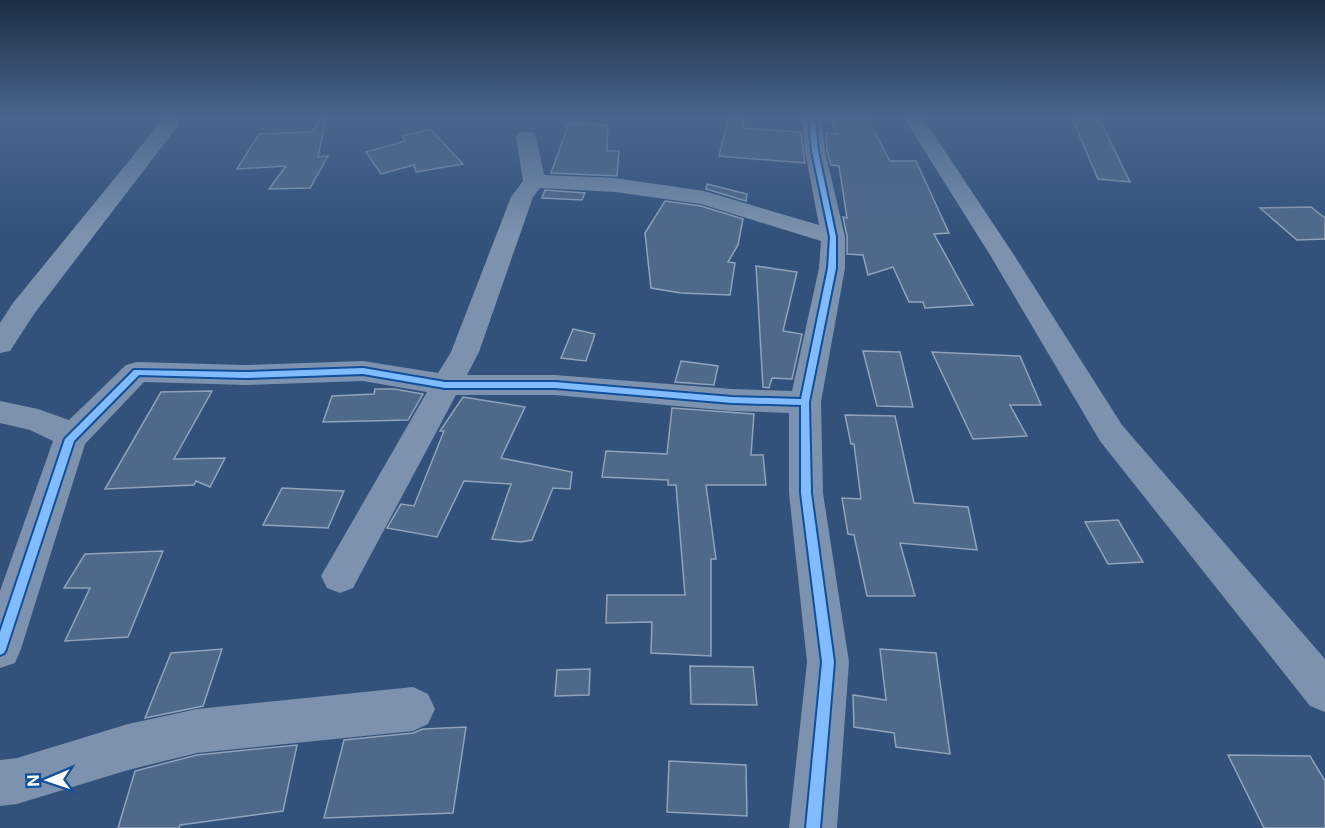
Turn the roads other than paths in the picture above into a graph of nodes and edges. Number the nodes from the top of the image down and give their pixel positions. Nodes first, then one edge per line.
1 (143, 157) edge
2 (530, 157) edge
3 (816, 157) edge
4 (938, 157) edge
5 (534, 181) junction
6 (833, 237) junction
7 (0, 344) edge
8 (445, 385) junction
9 (805, 402) junction
10 (0, 412) edge
11 (70, 440) junction
12 (340, 576) dead end
13 (0, 649) edge
14 (1325, 691) edge
15 (413, 709) dead end
16 (0, 783) edge
17 (813, 828) edge

1 - 7 street
2 - 5 street
3 - 6 street
4 - 14 street
5 - 6 street
5 - 8 street
6 - 9 street
8 - 9 street
8 - 11 street
8 - 12 street
9 - 17 street
10 - 11 street
11 - 13 street
15 - 16 street

